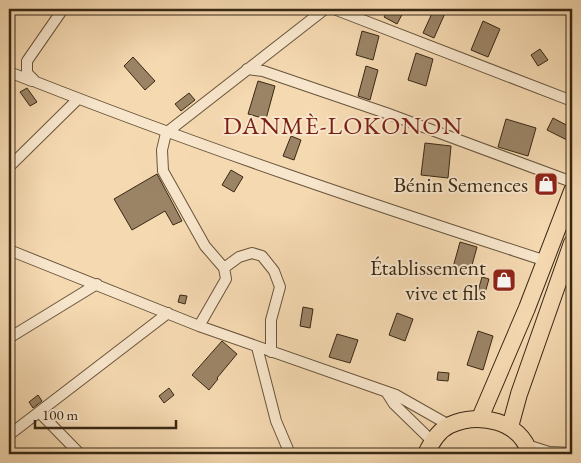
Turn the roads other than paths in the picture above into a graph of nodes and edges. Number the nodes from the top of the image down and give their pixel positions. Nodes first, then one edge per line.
1 (63, 9) edge
2 (324, 9) edge
3 (334, 9) edge
4 (247, 69) junction
5 (9, 72) edge
6 (36, 82) junction
7 (78, 99) junction
8 (572, 101) edge
9 (166, 133) junction
10 (9, 167) edge
11 (572, 182) edge
12 (572, 191) edge
13 (572, 243) edge
14 (9, 250) edge
15 (546, 261) junction
16 (224, 268) junction
17 (97, 284) junction
18 (168, 313) junction
19 (199, 326) junction
20 (9, 338) edge
21 (257, 347) junction
22 (271, 352) junction
23 (386, 393) junction
24 (39, 412) junction
25 (480, 418) junction
26 (449, 425) junction
27 (510, 427) junction
28 (9, 435) edge
29 (429, 448) edge
30 (529, 450) edge
31 (572, 453) edge
32 (80, 454) edge
33 (290, 454) edge

1 - 6 street
2 - 4 street
3 - 8 street
4 - 9 street
4 - 11 street
5 - 6 street
6 - 7 street
7 - 9 street
7 - 10 street
9 - 15 street
9 - 16 street
12 - 15 highway
13 - 27 highway
14 - 17 street
15 - 25 highway
16 - 19 street
16 - 22 street
17 - 18 street
17 - 20 street
18 - 19 street
18 - 24 street
19 - 21 street
21 - 22 street
21 - 33 street
22 - 23 street
23 - 26 street
23 - 29 street
24 - 28 street
24 - 32 street
25 - 26 highway
25 - 27 highway
26 - 29 highway
27 - 30 highway
30 - 31 street

